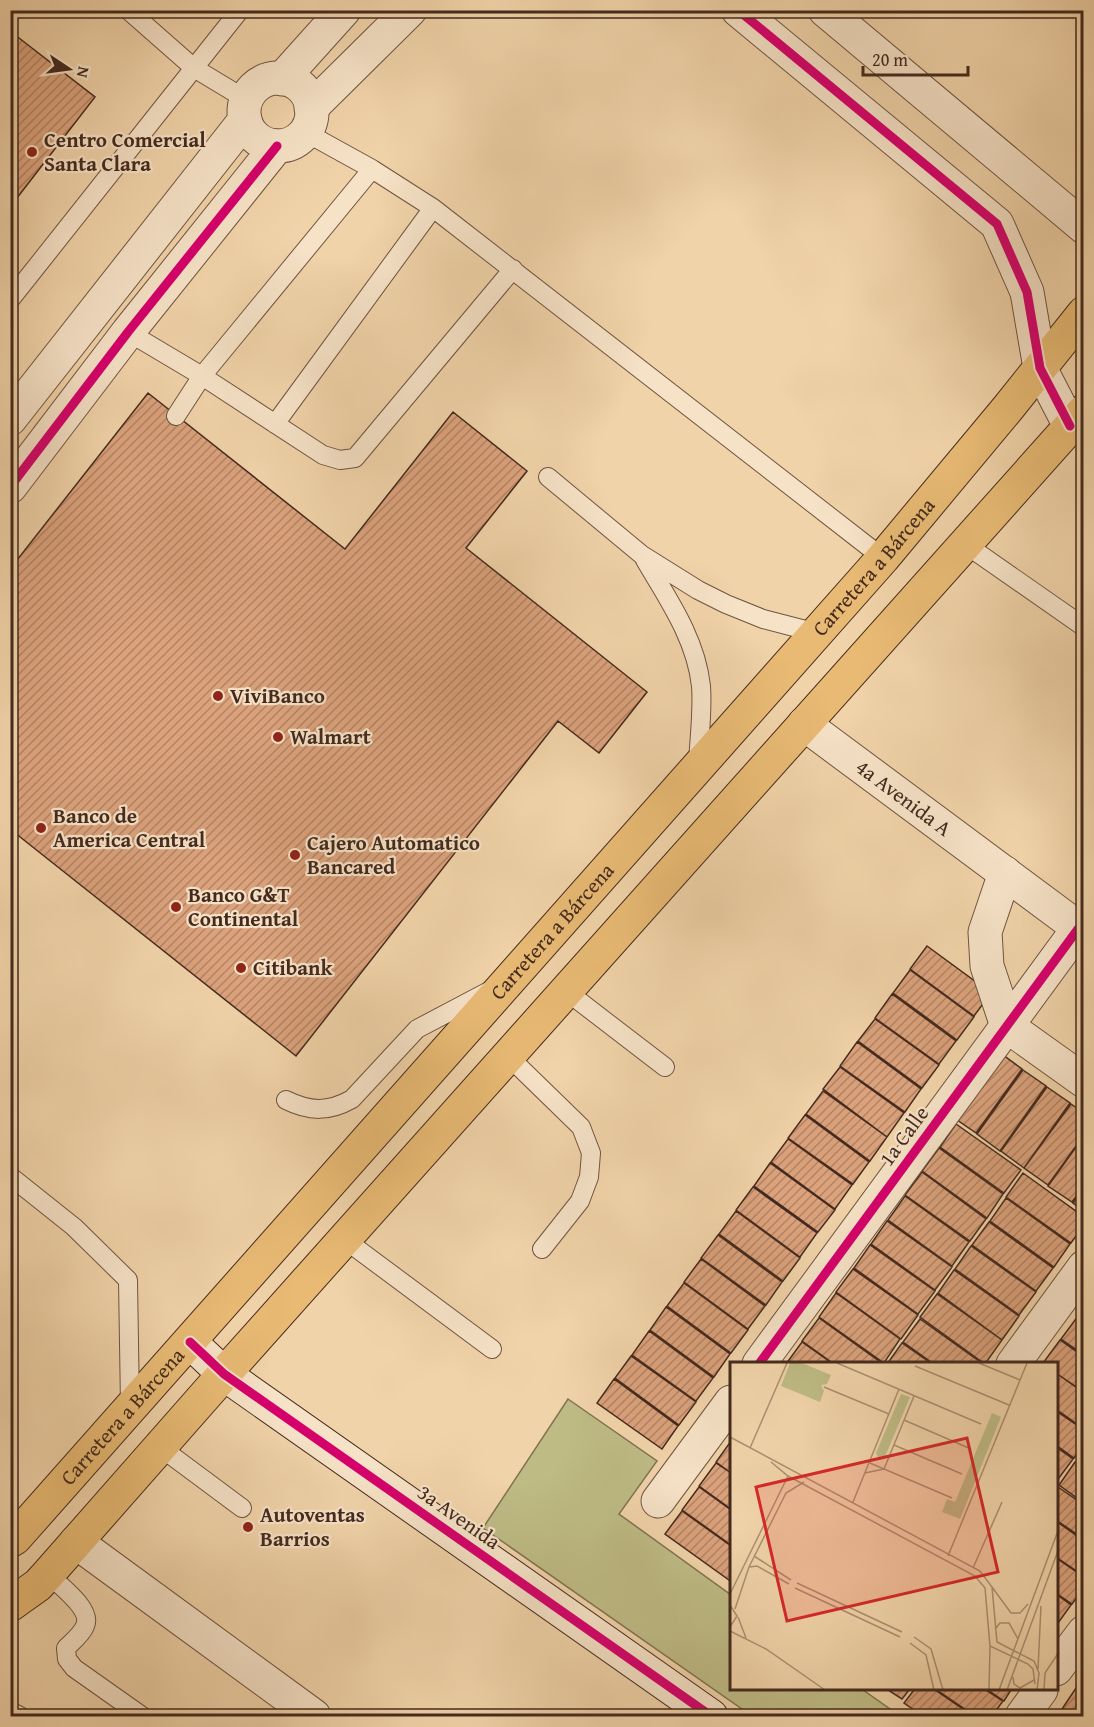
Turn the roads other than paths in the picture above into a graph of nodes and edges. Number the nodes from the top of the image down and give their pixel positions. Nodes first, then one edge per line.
1 (240, 10) edge
2 (344, 10) edge
3 (410, 10) edge
4 (738, 10) edge
5 (825, 10) edge
6 (136, 13) edge
7 (194, 68) junction
8 (282, 79) junction
9 (246, 110) junction
10 (298, 128) junction
11 (372, 170) junction
12 (433, 208) junction
13 (1083, 227) edge
14 (513, 269) junction
15 (10, 300) edge
16 (1083, 314) edge
17 (128, 332) junction
18 (1040, 368) junction
19 (202, 376) junction
20 (176, 416) dead end
21 (10, 419) edge
22 (275, 424) junction
23 (1079, 425) edge
24 (548, 477) dead end
25 (10, 487) edge
26 (965, 544) junction
27 (642, 555) junction
28 (883, 558) junction
29 (1083, 627) edge
30 (817, 633) junction
31 (804, 724) junction
32 (698, 768) junction
33 (1005, 873) junction
34 (1081, 931) edge
35 (510, 980) junction
36 (566, 991) junction
37 (1007, 1026) junction
38 (508, 1056) junction
39 (665, 1067) dead end
40 (1083, 1080) edge
41 (286, 1100) dead end
42 (11, 1176) edge
43 (344, 1239) junction
44 (542, 1249) dead end
45 (1083, 1267) edge
46 (190, 1342) junction
47 (492, 1349) dead end
48 (760, 1362) edge
49 (1014, 1362) edge
50 (224, 1374) junction
51 (730, 1403) edge
52 (130, 1409) junction
53 (160, 1447) junction
54 (658, 1501) dead end
55 (242, 1508) dead end
56 (10, 1541) edge
57 (76, 1542) junction
58 (48, 1574) junction
59 (10, 1605) edge
60 (1083, 1632) edge
61 (1058, 1666) edge
62 (1040, 1691) edge
63 (10, 1711) edge
64 (20, 1716) edge
65 (142, 1716) edge
66 (314, 1716) edge
67 (711, 1716) edge
68 (1022, 1716) edge

1 - 7 lane
2 - 8 street
3 - 10 street
4 - 18 street
5 - 13 street
6 - 7 lane
7 - 9 lane
7 - 15 lane
8 - 9 street
8 - 10 street
9 - 10 street
9 - 21 street
10 - 11 lane
10 - 17 street
11 - 12 lane
11 - 19 lane
12 - 14 lane
12 - 22 lane
14 - 22 lane
14 - 28 lane
16 - 18 main road, Carretera a Bárcena
17 - 19 lane
17 - 25 street
18 - 23 street
18 - 28 main road, Carretera a Bárcena
19 - 20 lane
19 - 22 lane
23 - 26 main road
24 - 27 lane
26 - 29 lane
26 - 31 main road
27 - 30 lane
27 - 32 lane
28 - 30 main road, Carretera a Bárcena
30 - 32 main road, Carretera a Bárcena
31 - 33 street, 4a Avenida A
31 - 36 main road
32 - 35 main road, Carretera a Bárcena
33 - 34 street, 4a Avenida A
33 - 37 street
34 - 37 street, 1a Calle
35 - 41 lane
35 - 46 main road, Carretera a Bárcena
36 - 38 main road
36 - 39 lane
37 - 40 street
37 - 48 street, 1a Calle
38 - 43 main road
38 - 44 lane
42 - 52 lane
43 - 47 lane
43 - 50 main road
45 - 49 street
46 - 50 street, 3a Avenida
46 - 52 main road, Carretera a Bárcena
50 - 53 main road
50 - 67 street, 3a Avenida
51 - 54 street
52 - 56 main road, Carretera a Bárcena
53 - 55 lane
53 - 57 main road
57 - 58 main road
57 - 66 street
58 - 59 main road
58 - 65 lane
60 - 61 street
62 - 68 street
63 - 64 lane

